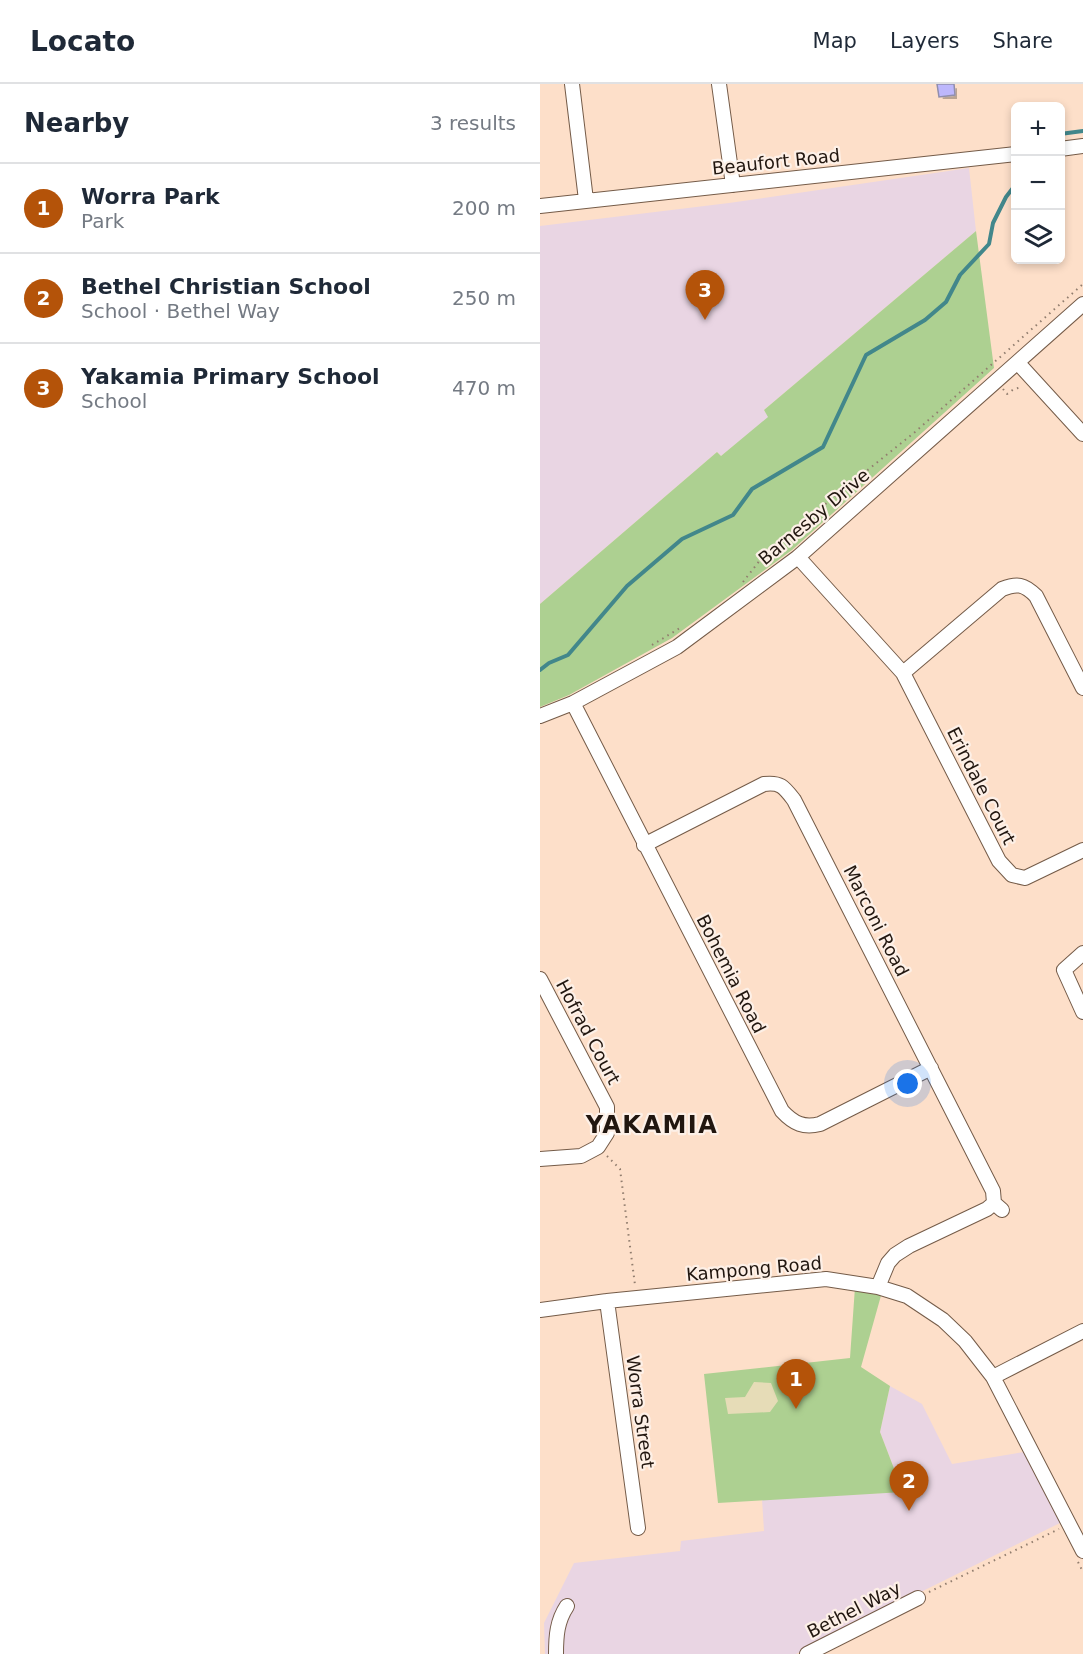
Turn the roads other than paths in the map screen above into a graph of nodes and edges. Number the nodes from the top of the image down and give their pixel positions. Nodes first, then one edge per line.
1 (572, 84) edge
2 (719, 84) edge
3 (1083, 146) edge
4 (1065, 148) edge
5 (1011, 155) edge
6 (733, 185) junction
7 (586, 200) junction
8 (540, 206) edge
9 (1083, 304) edge
10 (1018, 363) junction
11 (1083, 434) edge
12 (798, 557) junction
13 (903, 673) junction
14 (1083, 688) edge
15 (573, 703) junction
16 (540, 716) edge
17 (644, 845) junction
18 (1083, 850) edge
19 (1083, 953) edge
20 (540, 979) edge
21 (1083, 1012) edge
22 (931, 1068) junction
23 (540, 1159) edge
24 (878, 1287) junction
25 (607, 1301) junction
26 (540, 1310) edge
27 (1083, 1331) edge
28 (993, 1377) junction
29 (638, 1528) dead end
30 (1079, 1553) edge
31 (918, 1598) road end
32 (567, 1606) dead end
33 (556, 1654) edge
34 (807, 1654) edge

1 - 7 street
2 - 6 street
3 - 4 street
5 - 6 street, Beaufort Road
6 - 7 street, Beaufort Road
7 - 8 street, Beaufort Road
9 - 10 street, Barnesby Drive
10 - 11 street
10 - 12 street, Barnesby Drive
12 - 13 street, Erindale Court
12 - 15 street, Barnesby Drive
13 - 14 street
13 - 18 street, Erindale Court
15 - 16 street, Barnesby Drive
15 - 17 street, Bohemia Road
17 - 22 street, Bohemia Road
17 - 22 street, Marconi Road
19 - 21 street
20 - 23 street, Hofrad Court
22 - 24 street, Marconi Road
24 - 25 street, Kampong Road
24 - 28 street, Kampong Road
25 - 26 street, Kampong Road
25 - 29 street, Worra Street
27 - 28 street
28 - 30 street, Kampong Road
31 - 34 street, Bethel Way
32 - 33 street

